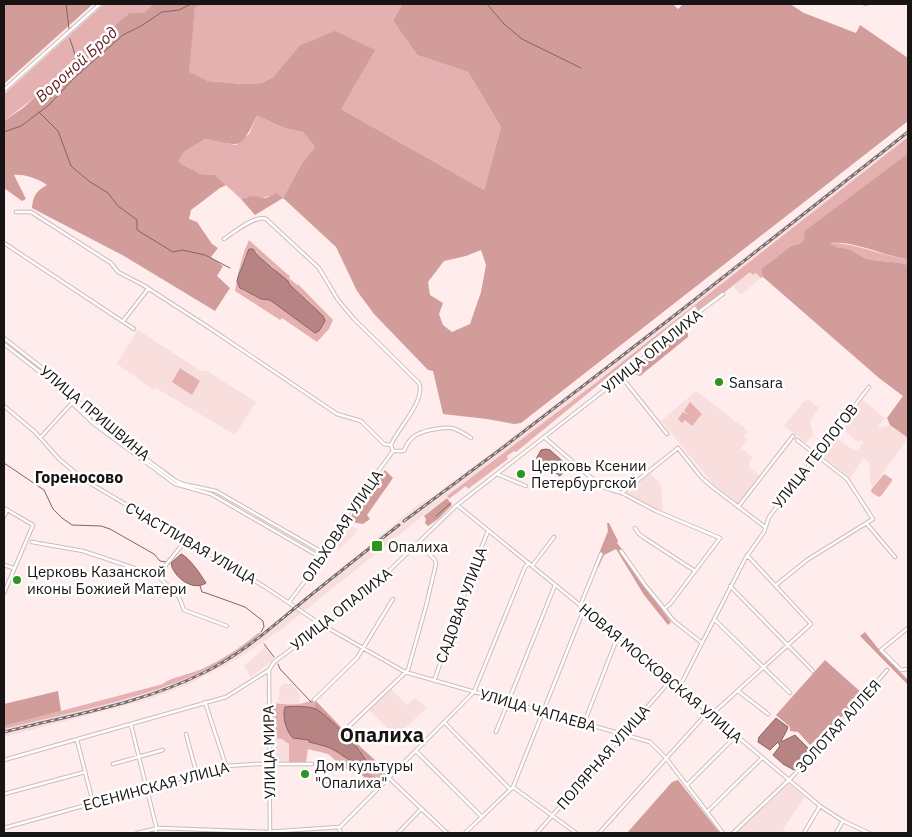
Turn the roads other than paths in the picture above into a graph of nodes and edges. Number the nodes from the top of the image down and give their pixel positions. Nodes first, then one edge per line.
1 (100, 4) edge
2 (4, 90) edge
3 (16, 212) dead end
4 (224, 239) dead end
5 (4, 243) edge
6 (148, 289) junction
7 (723, 294) dead end
8 (123, 321) junction
9 (134, 329) dead end
10 (4, 338) edge
11 (4, 344) edge
12 (620, 375) junction
13 (869, 387) dead end
14 (72, 403) junction
15 (4, 406) edge
16 (667, 434) dead end
17 (794, 436) dead end
18 (544, 437) junction
19 (40, 438) junction
20 (471, 438) dead end
21 (797, 440) dead end
22 (393, 448) junction
23 (816, 455) junction
24 (497, 474) junction
25 (526, 486) dead end
26 (622, 493) junction
27 (458, 505) junction
28 (738, 507) junction
29 (5, 509) edge
30 (4, 517) edge
31 (867, 524) junction
32 (765, 527) junction
33 (635, 528) dead end
34 (488, 531) junction
35 (554, 537) dead end
36 (186, 540) junction
37 (32, 542) dead end
38 (418, 543) junction
39 (621, 551) dead end
40 (322, 552) junction
41 (601, 554) dead end
42 (747, 555) junction
43 (318, 556) junction
44 (896, 557) dead end
45 (528, 563) junction
46 (4, 565) edge
47 (532, 566) junction
48 (13, 568) junction
49 (695, 571) junction
50 (158, 577) junction
51 (555, 585) junction
52 (776, 585) junction
53 (730, 586) junction
54 (4, 593) edge
55 (393, 599) dead end
56 (289, 602) junction
57 (580, 606) junction
58 (584, 609) junction
59 (664, 609) junction
60 (714, 618) junction
61 (322, 625) junction
62 (226, 626) dead end
63 (908, 628) edge
64 (618, 636) junction
65 (702, 643) junction
66 (787, 646) junction
67 (364, 648) junction
68 (764, 668) junction
69 (908, 669) edge
70 (269, 670) junction
71 (887, 670) dead end
72 (813, 671) dead end
73 (405, 672) junction
74 (434, 680) junction
75 (670, 681) junction
76 (678, 688) junction
77 (738, 691) junction
78 (474, 692) junction
79 (790, 693) dead end
80 (314, 700) dead end
81 (508, 701) junction
82 (205, 702) junction
83 (543, 711) junction
84 (709, 714) junction
85 (768, 714) dead end
86 (444, 722) junction
87 (584, 723) junction
88 (131, 725) junction
89 (343, 732) dead end
90 (496, 732) dead end
91 (186, 734) dead end
92 (623, 734) junction
93 (736, 736) junction
94 (77, 740) junction
95 (163, 750) dead end
96 (416, 751) junction
97 (139, 757) junction
98 (666, 758) junction
99 (762, 758) junction
100 (4, 760) edge
101 (114, 764) dead end
102 (312, 764) dead end
103 (269, 765) junction
104 (226, 766) junction
105 (85, 772) junction
106 (197, 775) junction
107 (389, 778) junction
108 (788, 780) junction
109 (687, 785) junction
110 (146, 788) junction
111 (512, 788) junction
112 (4, 794) edge
113 (93, 803) junction
114 (820, 806) junction
115 (421, 809) junction
116 (707, 812) junction
117 (552, 816) junction
118 (482, 817) junction
119 (843, 821) junction
120 (4, 828) edge
121 (156, 828) junction
122 (338, 828) junction
123 (204, 831) edge
124 (137, 833) edge
125 (156, 833) edge
126 (270, 833) edge
127 (341, 833) edge
128 (398, 833) edge
129 (447, 833) edge
130 (465, 833) edge
131 (537, 833) edge
132 (576, 833) edge
133 (600, 833) edge
134 (723, 833) edge
135 (733, 833) edge
136 (804, 833) edge
137 (836, 833) edge
138 (869, 833) edge

1 - 2 street
3 - 6 street
4 - 22 street, ОЛЬХОВАЯ УЛИЦА
5 - 8 street
6 - 8 street
6 - 22 street
7 - 12 street, УЛИЦА ОПАЛИХА
8 - 9 street
10 - 40 street, УЛИЦА ПРИШВИНА
11 - 14 street
12 - 16 street
12 - 18 street, УЛИЦА ОПАЛИХА
13 - 23 street, УЛИЦА ГЕОЛОГОВ
14 - 19 street
14 - 43 street
15 - 19 street, СЧАСТЛИВАЯ УЛИЦА
17 - 28 street
18 - 24 street, УЛИЦА ОПАЛИХА
18 - 26 street
19 - 36 street, СЧАСТЛИВАЯ УЛИЦА
20 - 22 street
21 - 23 street
22 - 40 street, ОЛЬХОВАЯ УЛИЦА
23 - 31 street
23 - 32 street, УЛИЦА ГЕОЛОГОВ
24 - 25 street
24 - 27 street, УЛИЦА ОПАЛИХА
26 - 28 street
26 - 49 street
27 - 34 street, НОВАЯ МОСКОВСКАЯ УЛИЦА
27 - 38 street, УЛИЦА ОПАЛИХА
28 - 32 street
29 - 30 street
29 - 48 street
31 - 44 street
31 - 52 street
32 - 42 street, УЛИЦА ГЕОЛОГОВ
33 - 49 street
34 - 45 street, НОВАЯ МОСКОВСКАЯ УЛИЦА
34 - 74 street, САДОВАЯ УЛИЦА
35 - 47 street
36 - 50 street
36 - 56 street, СЧАСТЛИВАЯ УЛИЦА
37 - 50 street
38 - 61 street, УЛИЦА ОПАЛИХА
38 - 73 street
39 - 59 street
40 - 43 street, ОЛЬХОВАЯ УЛИЦА
41 - 57 street
42 - 52 street
42 - 53 street, УЛИЦА ГЕОЛОГОВ
43 - 56 street, ОЛЬХОВАЯ УЛИЦА
45 - 47 street, НОВАЯ МОСКОВСКАЯ УЛИЦА
45 - 78 street
46 - 48 street
47 - 51 street, НОВАЯ МОСКОВСКАЯ УЛИЦА
48 - 54 street
49 - 59 street
50 - 62 street
51 - 57 street, НОВАЯ МОСКОВСКАЯ УЛИЦА
51 - 81 street
52 - 66 street
53 - 60 street, УЛИЦА ГЕОЛОГОВ
53 - 66 street
55 - 67 street
56 - 61 street, СЧАСТЛИВАЯ УЛИЦА
57 - 58 street, НОВАЯ МОСКОВСКАЯ УЛИЦА
58 - 64 street, НОВАЯ МОСКОВСКАЯ УЛИЦА
58 - 83 street
59 - 65 street
60 - 65 street, УЛИЦА ГЕОЛОГОВ
60 - 68 street
61 - 67 street, УЛИЦА ЧАПАЕВА
61 - 70 street, УЛИЦА ОПАЛИХА
63 - 69 street
64 - 75 street, НОВАЯ МОСКОВСКАЯ УЛИЦА
64 - 87 street
65 - 76 street, УЛИЦА ГЕОЛОГОВ
66 - 68 street
66 - 72 street
67 - 73 street, УЛИЦА ЧАПАЕВА
67 - 80 street
68 - 77 street
68 - 79 street
70 - 82 street, УЛИЦА ОПАЛИХА
70 - 103 street, УЛИЦА МИРА
71 - 108 street, ЗОЛОТАЯ АЛЛЕЯ
73 - 74 street, УЛИЦА ЧАПАЕВА
73 - 89 street
74 - 78 street, УЛИЦА ЧАПАЕВА
75 - 76 street, НОВАЯ МОСКОВСКАЯ УЛИЦА
75 - 92 street, ПОЛЯРНАЯ УЛИЦА
76 - 84 street, НОВАЯ МОСКОВСКАЯ УЛИЦА
77 - 84 street
77 - 85 street
78 - 81 street, УЛИЦА ЧАПАЕВА
78 - 86 street
81 - 83 street, УЛИЦА ЧАПАЕВА
81 - 90 street
82 - 88 street, УЛИЦА ОПАЛИХА
82 - 104 street
83 - 87 street, УЛИЦА ЧАПАЕВА
83 - 111 street
84 - 93 street, НОВАЯ МОСКОВСКАЯ УЛИЦА
84 - 98 street
86 - 96 street
86 - 111 street
87 - 92 street, УЛИЦА ЧАПАЕВА
88 - 94 street, УЛИЦА ОПАЛИХА
88 - 97 street
91 - 106 street
92 - 98 street, УЛИЦА ЧАПАЕВА
92 - 117 street, ПОЛЯРНАЯ УЛИЦА
93 - 99 street, НОВАЯ МОСКОВСКАЯ УЛИЦА
93 - 109 street
94 - 100 street, УЛИЦА ОПАЛИХА
94 - 105 street
95 - 97 street
96 - 107 street
96 - 118 street
97 - 101 street
97 - 110 street
98 - 109 street, УЛИЦА ЧАПАЕВА
98 - 133 street
99 - 108 street, НОВАЯ МОСКОВСКАЯ УЛИЦА
99 - 116 street
102 - 103 street, ЕСЕНИНСКАЯ УЛИЦА
103 - 104 street, ЕСЕНИНСКАЯ УЛИЦА
103 - 126 street, УЛИЦА МИРА
104 - 106 street, ЕСЕНИНСКАЯ УЛИЦА
105 - 112 street
105 - 113 street
106 - 110 street, ЕСЕНИНСКАЯ УЛИЦА
107 - 115 street
107 - 122 street
108 - 114 street, НОВАЯ МОСКОВСКАЯ УЛИЦА
108 - 135 street, ЗОЛОТАЯ АЛЛЕЯ
109 - 116 street, УЛИЦА ЧАПАЕВА
110 - 113 street, ЕСЕНИНСКАЯ УЛИЦА
110 - 121 street
111 - 117 street
111 - 118 street
113 - 120 street, ЕСЕНИНСКАЯ УЛИЦА
114 - 119 street, НОВАЯ МОСКОВСКАЯ УЛИЦА
114 - 136 street
115 - 128 street
115 - 129 street
116 - 134 street, УЛИЦА ЧАПАЕВА
117 - 131 street, ПОЛЯРНАЯ УЛИЦА
117 - 132 street
118 - 130 street
119 - 137 street
119 - 138 street, НОВАЯ МОСКОВСКАЯ УЛИЦА
121 - 123 street
121 - 124 street
121 - 125 street
122 - 126 street
122 - 127 street
123 - 126 street

